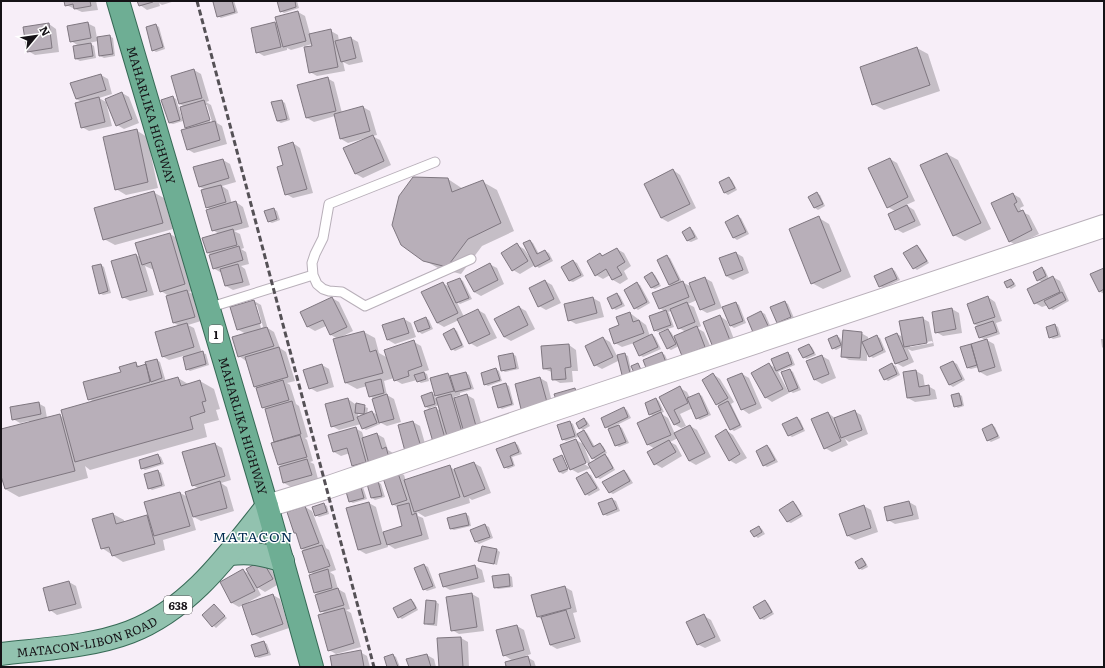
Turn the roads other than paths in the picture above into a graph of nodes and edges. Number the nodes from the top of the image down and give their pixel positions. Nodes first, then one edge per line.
1 (118, 1) edge
2 (435, 162) dead end
3 (1104, 226) edge
4 (470, 259) dead end
5 (313, 275) junction
6 (208, 308) junction
7 (267, 506) junction
8 (230, 554) junction
9 (282, 561) junction
10 (1, 654) edge
11 (312, 667) edge

1 - 6 highway, MAHARLIKA HIGHWAY / 1
2 - 5 lane
3 - 7 street
4 - 5 lane
5 - 6 lane
6 - 7 highway, MAHARLIKA HIGHWAY / 1
7 - 8 main road, MATACON-LIBON ROAD / 638
7 - 9 highway, MAHARLIKA HIGHWAY / 1
8 - 9 main road
8 - 10 main road, MATACON-LIBON ROAD / 638
9 - 11 highway, MAHARLIKA HIGHWAY / 1

